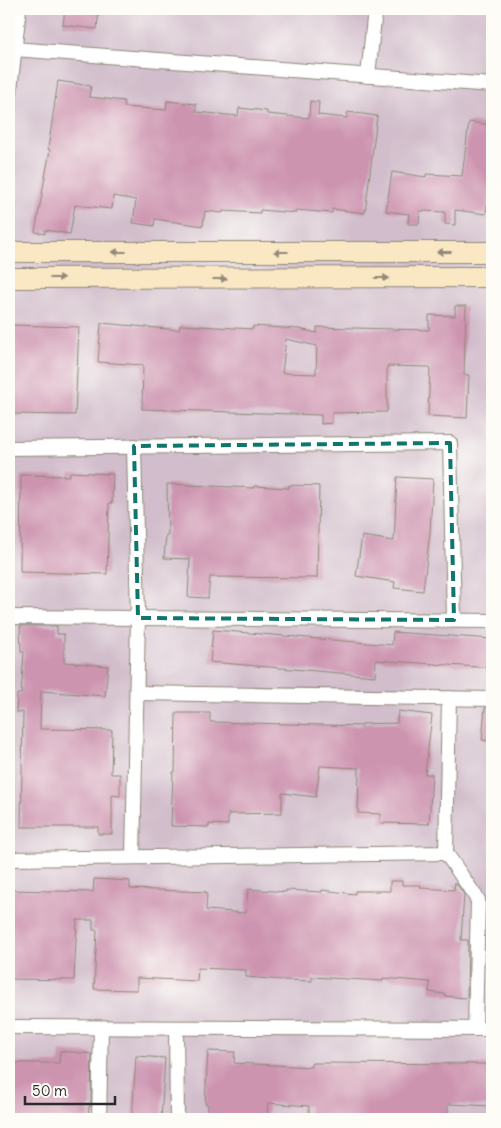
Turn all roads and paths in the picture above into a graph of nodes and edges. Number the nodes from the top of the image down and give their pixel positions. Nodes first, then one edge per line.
1 (20, 9) edge
2 (375, 9) edge
3 (13, 31) edge
4 (14, 49) junction
5 (368, 76) junction
6 (492, 85) edge
7 (9, 99) edge
8 (9, 252) edge
9 (492, 252) edge
10 (492, 277) edge
11 (9, 278) edge
12 (134, 446) junction
13 (9, 448) edge
14 (9, 617) edge
15 (138, 618) junction
16 (454, 620) junction
17 (492, 620) edge
18 (137, 693) junction
19 (450, 698) junction
20 (492, 699) edge
21 (446, 853) junction
22 (133, 857) junction
23 (9, 859) edge
24 (9, 1027) edge
25 (101, 1028) junction
26 (176, 1028) junction
27 (475, 1029) junction
28 (492, 1029) edge
29 (99, 1119) edge
30 (177, 1119) edge

1 - 3 street
2 - 5 street
3 - 4 street
4 - 5 street
4 - 7 street
5 - 6 street
9 -> 8 street
11 -> 10 street
12 - 13 street
12 - 15 street
12 - 16 street
14 - 15 street
15 - 16 street
15 - 18 street
16 - 17 street
18 - 19 street
18 - 22 street
19 - 20 street
19 - 21 street
21 - 22 street
21 - 27 street
22 - 23 street
24 - 25 street
25 - 26 street
25 - 29 street
26 - 27 street
26 - 30 street
27 - 28 street

